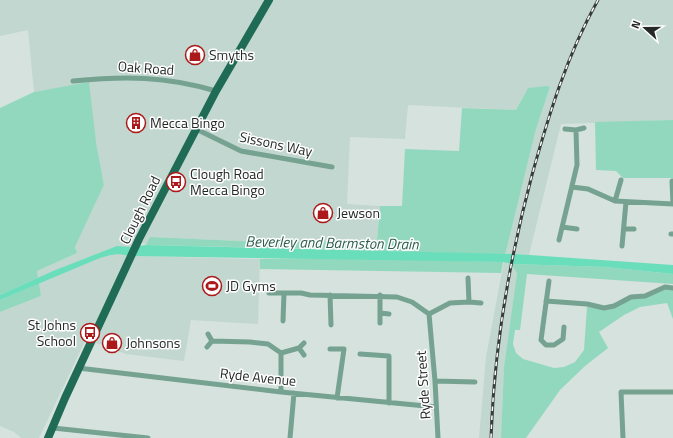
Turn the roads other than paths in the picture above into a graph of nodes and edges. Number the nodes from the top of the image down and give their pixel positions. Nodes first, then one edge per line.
1 (269, 0) edge
2 (73, 81) dead end
3 (216, 91) junction
4 (584, 128) dead end
5 (196, 129) junction
6 (564, 129) dead end
7 (576, 130) junction
8 (332, 167) dead end
9 (621, 180) dead end
10 (672, 181) edge
11 (572, 187) junction
12 (615, 201) junction
13 (626, 202) junction
14 (673, 204) edge
15 (562, 227) junction
16 (577, 229) dead end
17 (624, 229) junction
18 (634, 229) dead end
19 (559, 240) dead end
20 (622, 246) dead end
21 (468, 278) dead end
22 (549, 281) dead end
23 (673, 288) edge
24 (269, 293) dead end
25 (284, 293) junction
26 (330, 295) junction
27 (380, 295) junction
28 (546, 301) junction
29 (469, 302) junction
30 (481, 303) dead end
31 (380, 313) junction
32 (389, 314) dead end
33 (429, 314) junction
34 (283, 321) dead end
35 (380, 323) dead end
36 (331, 325) dead end
37 (564, 327) dead end
38 (208, 334) dead end
39 (212, 341) junction
40 (304, 343) dead end
41 (207, 347) dead end
42 (299, 348) junction
43 (330, 349) dead end
44 (281, 353) junction
45 (360, 354) dead end
46 (304, 356) dead end
47 (78, 368) junction
48 (435, 381) junction
49 (475, 382) dead end
50 (281, 392) junction
51 (673, 392) edge
52 (294, 393) junction
53 (337, 398) junction
54 (389, 404) junction
55 (436, 407) junction
56 (53, 428) junction
57 (94, 435) edge
58 (48, 438) edge
59 (148, 438) edge
60 (290, 438) edge
61 (438, 438) edge
62 (623, 438) edge

1 - 3 main road, Clough Road
2 - 3 street, Oak Road
3 - 5 main road, Clough Road
4 - 7 street
5 - 8 street, Sissons Way
5 - 47 main road, Clough Road
6 - 7 street
7 - 11 street
9 - 12 street
10 - 14 street
11 - 12 street
11 - 15 street
12 - 13 street
13 - 14 street
13 - 17 street
15 - 16 street
15 - 19 street
17 - 18 street
17 - 20 street
21 - 29 street
22 - 28 street
23 - 28 street
24 - 25 street
25 - 26 street
25 - 34 street
26 - 27 street
26 - 36 street
27 - 31 street
27 - 33 street
28 - 37 street
29 - 30 street
29 - 33 street
31 - 32 street
31 - 35 street
33 - 48 street, Ryde Street
38 - 39 street
39 - 41 street
39 - 44 street
40 - 42 street
42 - 44 street
42 - 46 street
43 - 53 street
44 - 50 street
45 - 54 street
47 - 50 street, Ryde Avenue
47 - 56 main road, Clough Road
48 - 49 street
48 - 55 street, Ryde Street
50 - 52 street, Ryde Avenue
51 - 62 street
52 - 53 street, Ryde Avenue
52 - 60 street
53 - 54 street, Ryde Avenue
54 - 55 street, Ryde Avenue
55 - 61 street, Ryde Street
56 - 57 street
56 - 58 main road, Clough Road
57 - 59 street

